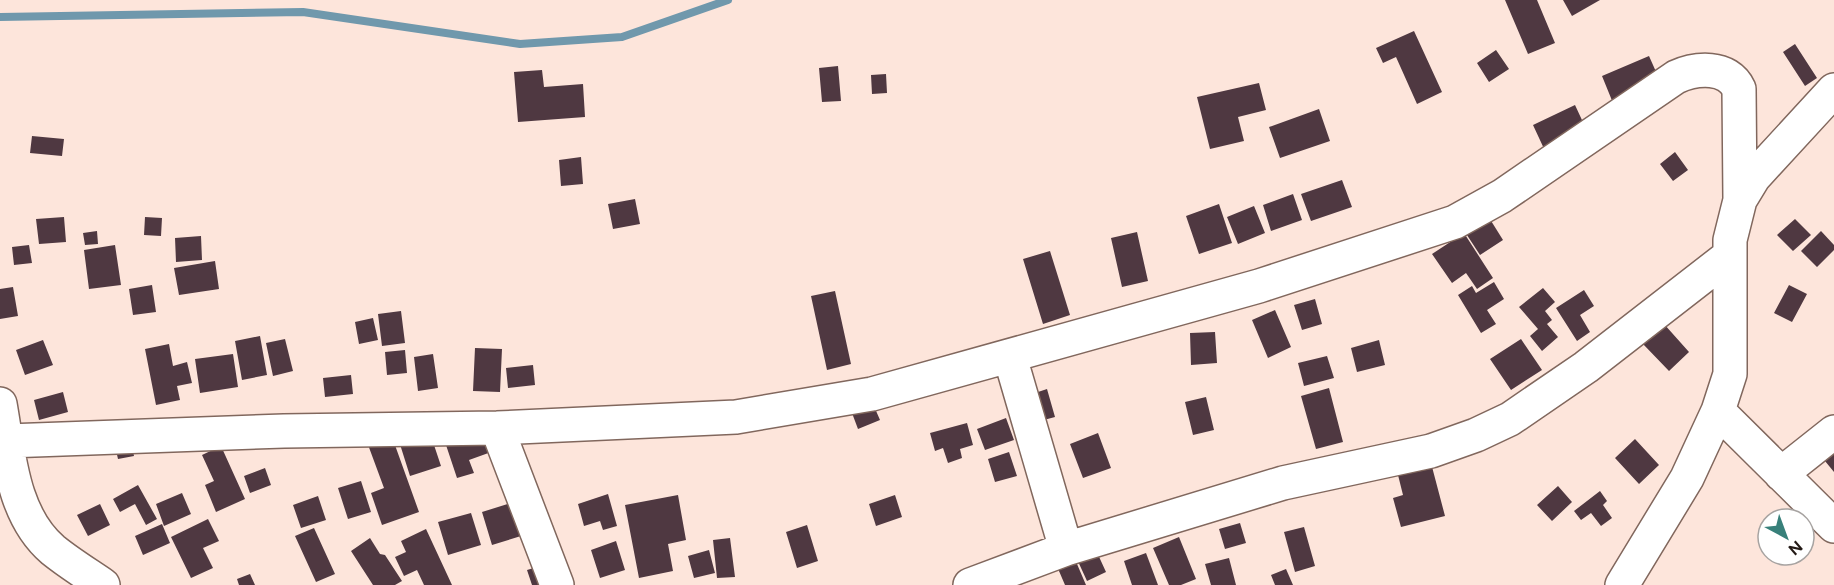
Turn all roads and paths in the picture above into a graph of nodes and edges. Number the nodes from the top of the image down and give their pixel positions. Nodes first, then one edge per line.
1 (1834, 90) edge
2 (1740, 200) junction
3 (1729, 256) junction
4 (1010, 357) junction
5 (0, 404) edge
6 (1718, 411) junction
7 (497, 428) junction
8 (1834, 432) edge
9 (7, 441) junction
10 (1782, 474) junction
11 (1834, 526) edge
12 (1066, 549) junction
13 (103, 585) edge
14 (557, 585) edge
15 (970, 585) edge
16 (1622, 585) edge

1 - 2 street
2 - 3 street
2 - 4 street
3 - 6 street
3 - 12 street
4 - 7 street
4 - 12 street
5 - 9 street
6 - 10 street
6 - 16 street
7 - 9 street
7 - 14 street
8 - 10 street
9 - 13 street
10 - 11 street
12 - 15 street

